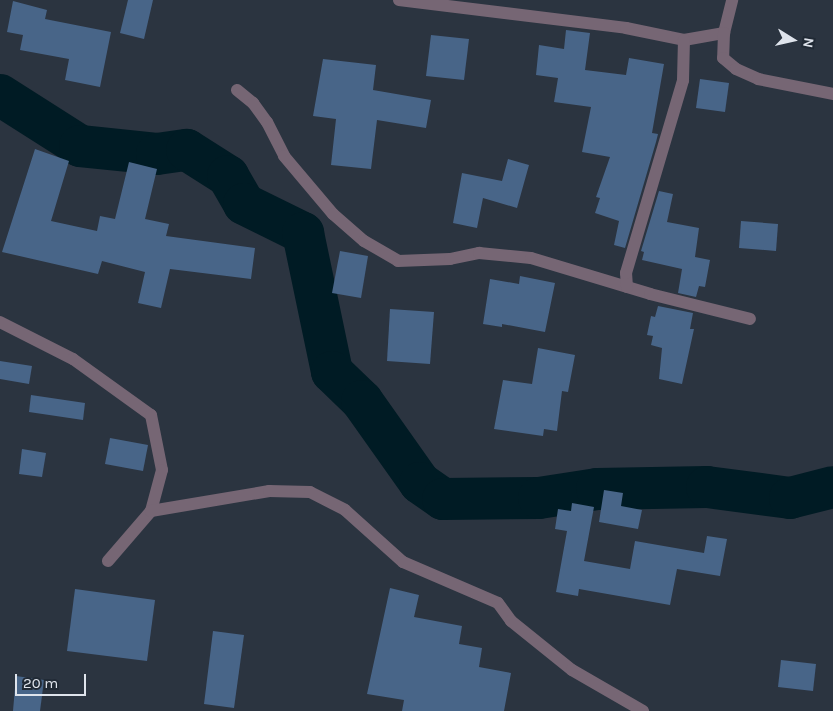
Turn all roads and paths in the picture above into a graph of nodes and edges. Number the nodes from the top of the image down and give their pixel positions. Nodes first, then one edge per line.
1 (399, 0) edge
2 (732, 0) edge
3 (724, 33) junction
4 (684, 40) junction
5 (237, 90) dead end
6 (833, 94) edge
7 (627, 287) junction
8 (750, 319) dead end
9 (0, 322) edge
10 (151, 511) junction
11 (108, 561) dead end
12 (643, 711) edge

1 - 4 street
2 - 3 street
3 - 4 street
3 - 6 street
4 - 7 street
5 - 7 street
7 - 8 street
9 - 10 street
10 - 11 street
10 - 12 street

